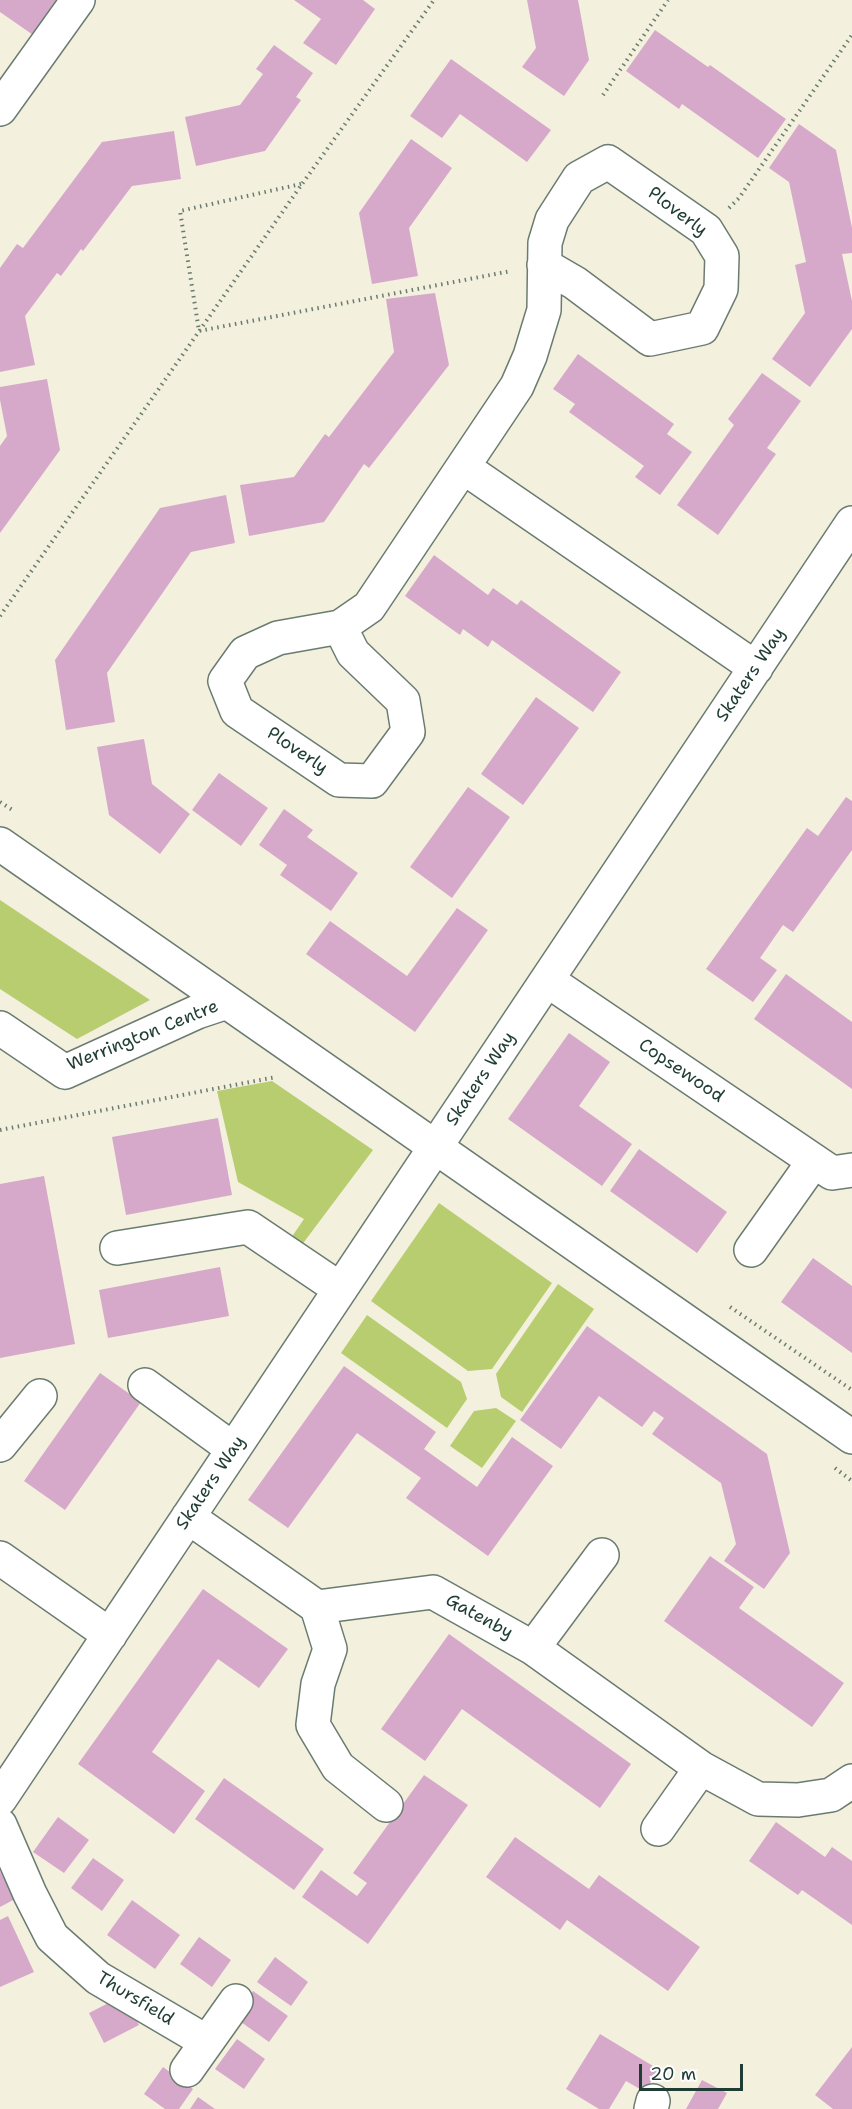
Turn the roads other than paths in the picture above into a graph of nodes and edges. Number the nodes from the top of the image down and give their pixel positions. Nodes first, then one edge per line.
1 (78, 0) edge
2 (0, 109) edge
3 (544, 265) junction
4 (463, 467) junction
5 (852, 523) edge
6 (340, 627) junction
7 (756, 668) junction
8 (0, 844) edge
9 (547, 980) junction
10 (227, 1002) junction
11 (0, 1028) edge
12 (435, 1147) junction
13 (814, 1161) junction
14 (852, 1170) edge
15 (117, 1248) dead end
16 (751, 1250) dead end
17 (340, 1289) junction
18 (145, 1385) dead end
19 (40, 1396) dead end
20 (852, 1437) edge
21 (0, 1445) edge
22 (233, 1449) junction
23 (188, 1517) junction
24 (602, 1555) dead end
25 (5, 1565) edge
26 (317, 1606) junction
27 (110, 1635) junction
28 (533, 1648) junction
29 (701, 1768) junction
30 (852, 1781) edge
31 (0, 1799) edge
32 (386, 1805) dead end
33 (0, 1825) edge
34 (658, 1829) dead end
35 (236, 2001) dead end
36 (207, 2042) junction
37 (187, 2070) dead end

1 - 2 street
3 - 3 street, Ploverly
3 - 4 street, Ploverly
4 - 6 street, Ploverly
4 - 7 street
5 - 7 street, Skaters Way
6 - 6 street, Ploverly
7 - 9 street, Skaters Way
8 - 10 street
9 - 12 street, Skaters Way
9 - 13 street, Copsewood
10 - 11 street, Werrington Centre
10 - 12 street
12 - 17 street, Skaters Way
12 - 20 street
13 - 14 street, Copsewood
13 - 16 street
15 - 17 street
17 - 22 street, Skaters Way
18 - 22 street
19 - 21 street
22 - 23 street, Skaters Way
23 - 26 street
23 - 27 street, Skaters Way
24 - 28 street, Gatenby
25 - 27 street
26 - 28 street, Gatenby
26 - 32 street
27 - 31 street, Skaters Way
28 - 29 street, Gatenby
29 - 30 street, Gatenby
29 - 34 street
33 - 36 street, Thursfield
35 - 36 street
36 - 37 street

